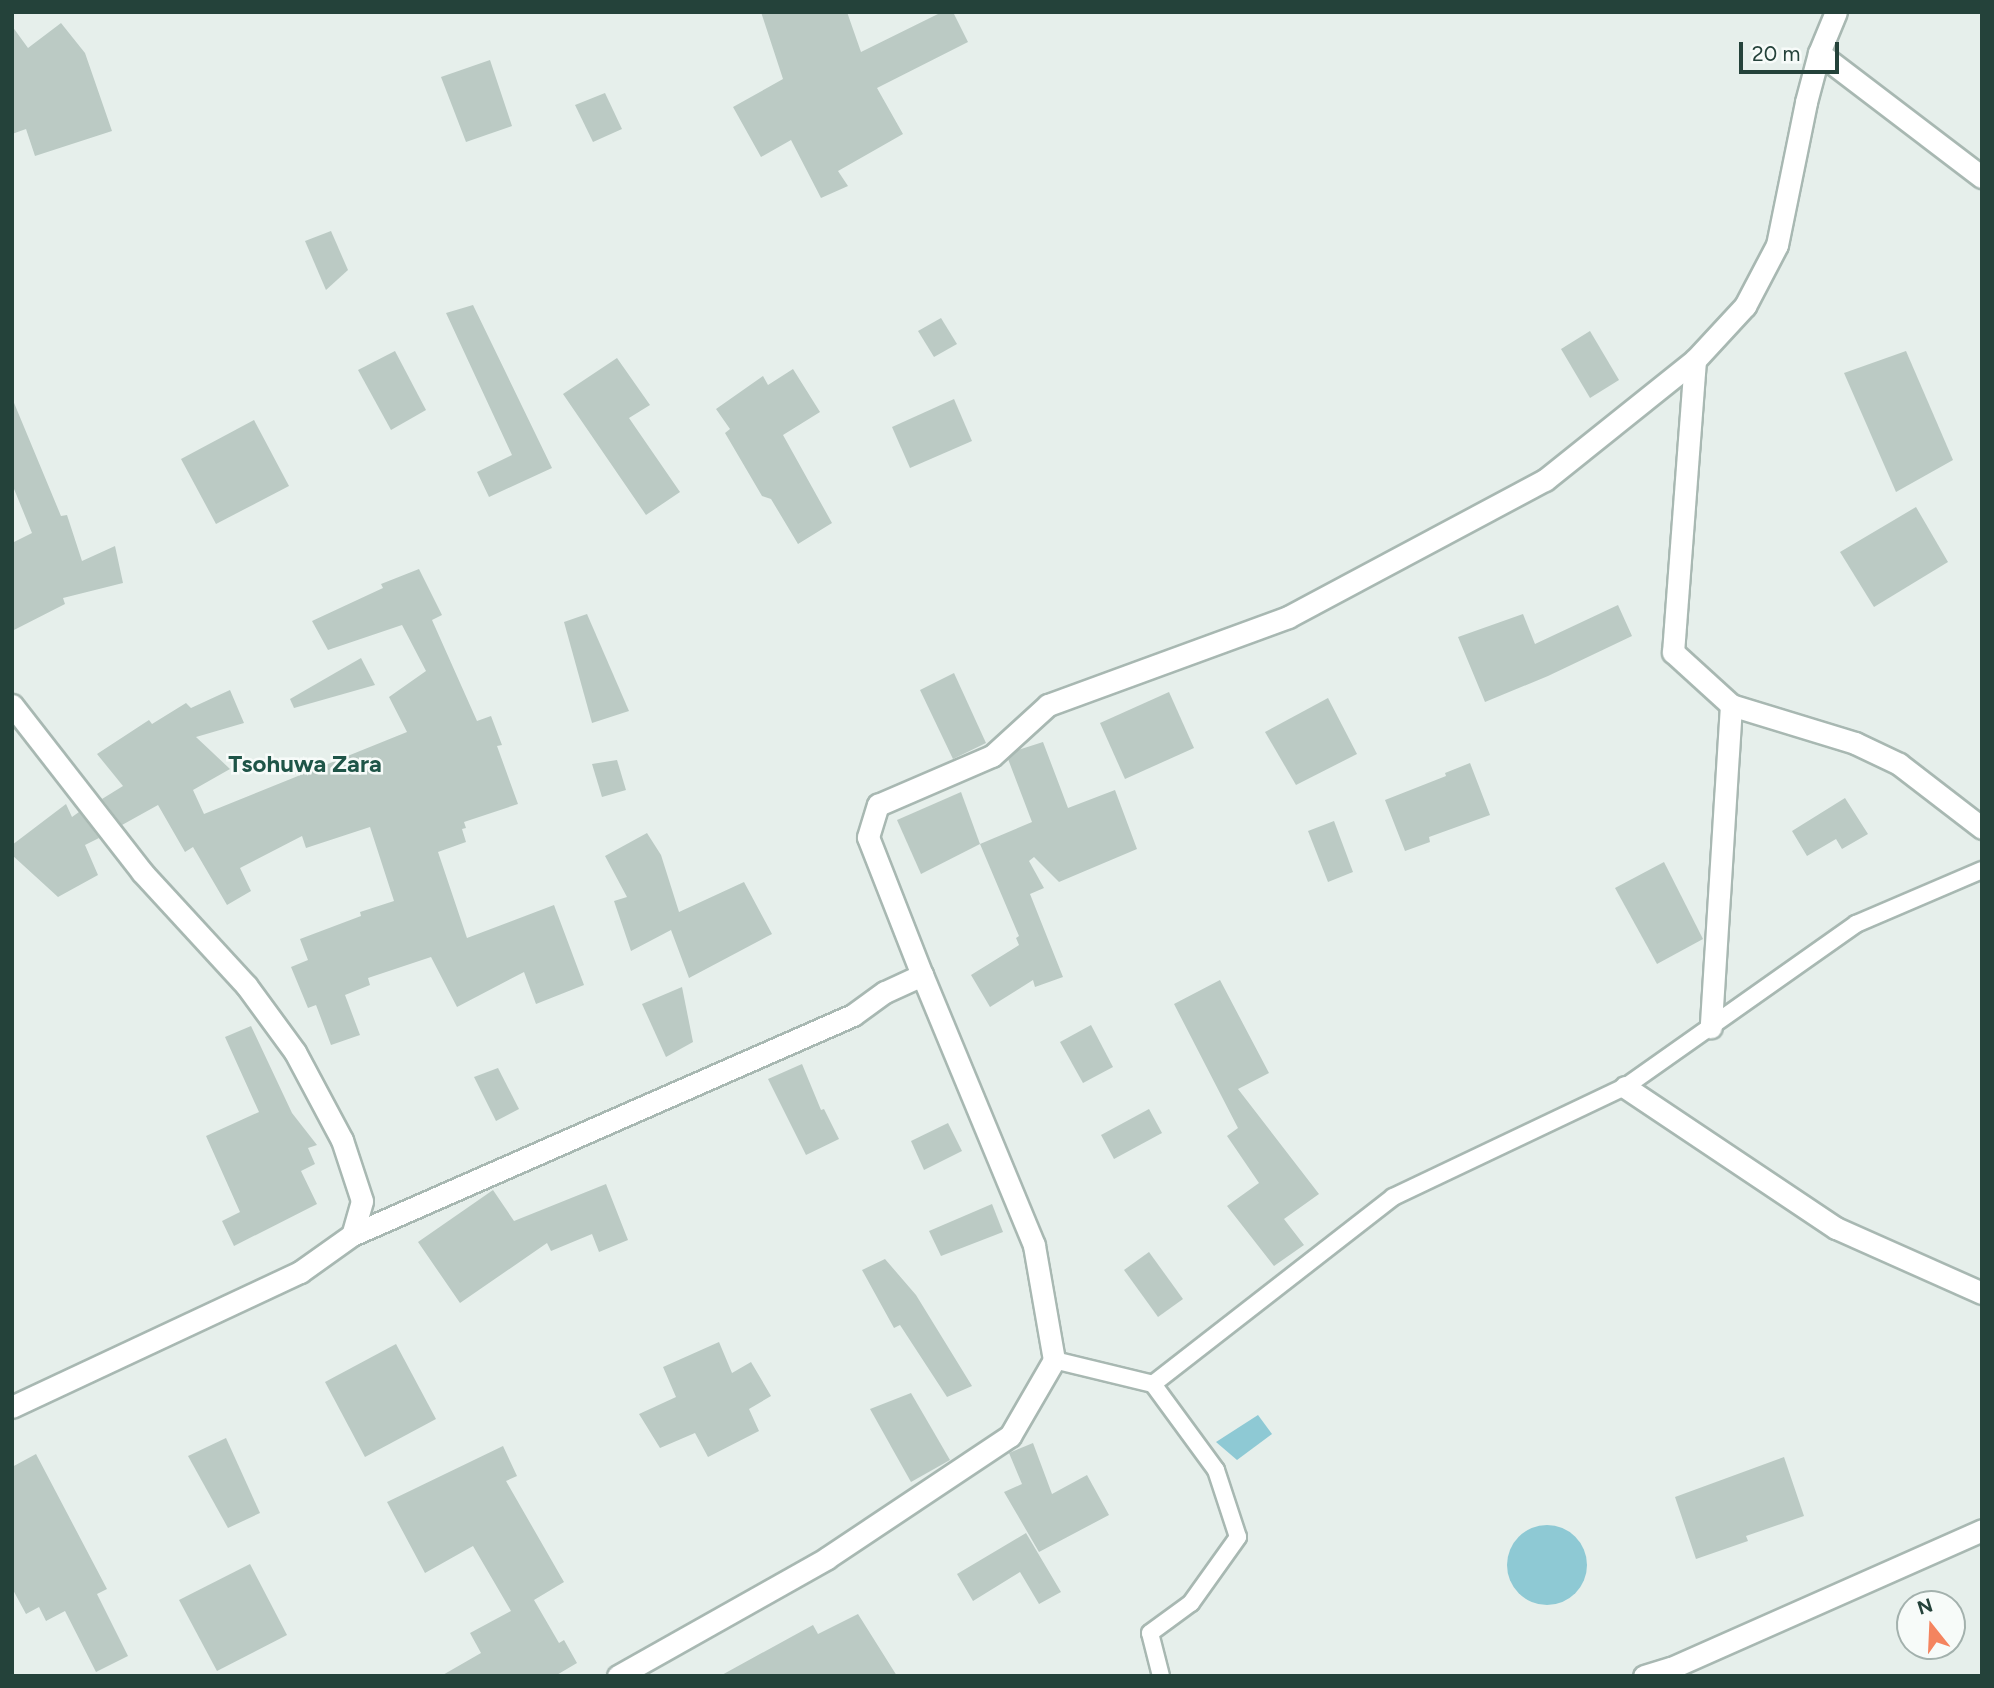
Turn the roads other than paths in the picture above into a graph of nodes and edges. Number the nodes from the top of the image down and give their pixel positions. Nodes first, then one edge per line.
1 (1836, 12) edge
2 (1819, 52) junction
3 (1982, 177) edge
4 (1695, 360) junction
5 (12, 705) edge
6 (1731, 705) junction
7 (1982, 828) edge
8 (1982, 870) edge
9 (922, 975) junction
10 (1711, 1027) junction
11 (1625, 1087) junction
12 (352, 1235) junction
13 (1982, 1293) edge
14 (1054, 1360) junction
15 (1153, 1384) junction
16 (12, 1406) edge
17 (1982, 1530) edge
18 (618, 1676) edge
19 (1161, 1676) edge
20 (1644, 1676) edge

1 - 2 street
2 - 3 street
2 - 4 street
4 - 6 street
4 - 9 street
5 - 12 street
6 - 7 street
6 - 10 street
8 - 10 lane
9 - 12 street
9 - 14 street
10 - 11 lane
11 - 13 street
11 - 15 lane
12 - 16 street
14 - 15 lane
14 - 18 street
15 - 19 lane
17 - 20 street

